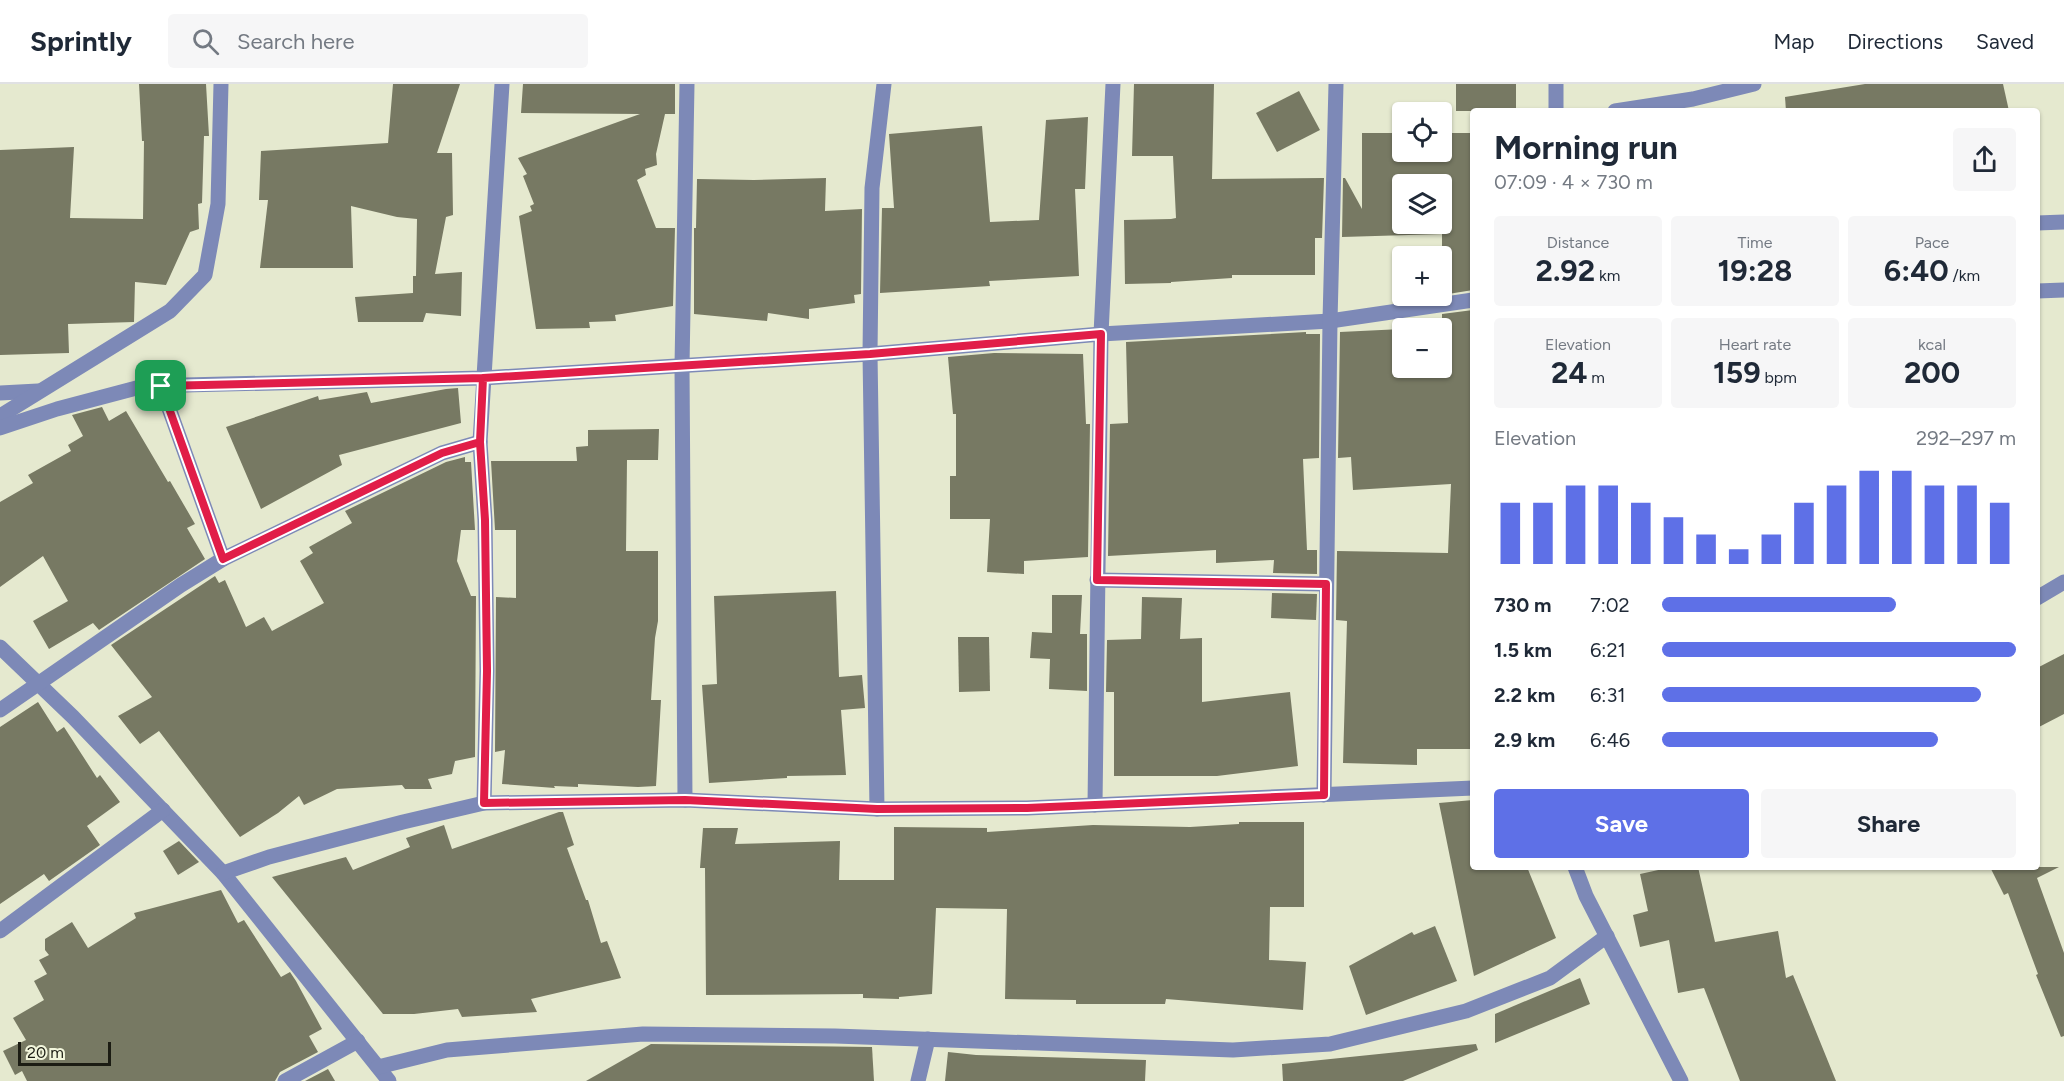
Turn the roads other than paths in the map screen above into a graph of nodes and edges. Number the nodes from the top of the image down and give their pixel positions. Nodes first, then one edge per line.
1 (221, 84) edge
2 (501, 84) edge
3 (687, 84) edge
4 (884, 84) edge
5 (1113, 84) edge
6 (1336, 84) edge
7 (1556, 84) edge
8 (1754, 84) edge
9 (1556, 108) edge
10 (1634, 108) edge
11 (2064, 222) edge
12 (2040, 223) edge
13 (2064, 290) edge
14 (2040, 291) edge
15 (1470, 300) edge
16 (1330, 321) junction
17 (1101, 334) junction
18 (870, 354) junction
19 (682, 366) junction
20 (483, 378) junction
21 (161, 386) junction
22 (41, 391) junction
23 (0, 393) edge
24 (0, 416) edge
25 (0, 428) edge
26 (480, 442) junction
27 (223, 559) junction
28 (1097, 580) junction
29 (2064, 582) edge
30 (1326, 584) junction
31 (2040, 596) edge
32 (0, 647) edge
33 (37, 684) junction
34 (0, 710) edge
35 (1470, 788) edge
36 (1324, 795) junction
37 (685, 800) junction
38 (484, 803) junction
39 (1095, 805) junction
40 (877, 809) junction
41 (163, 810) junction
42 (1576, 870) edge
43 (223, 873) junction
44 (0, 931) edge
45 (1607, 936) junction
46 (928, 1039) junction
47 (358, 1041) junction
48 (378, 1067) junction
49 (285, 1081) edge
50 (389, 1081) edge
51 (918, 1081) edge
52 (1681, 1081) edge

1 - 22 street
2 - 20 street
3 - 19 street
4 - 18 street
5 - 17 street
6 - 16 street
7 - 9 street
8 - 10 street
11 - 12 street
13 - 14 street
15 - 16 street
16 - 17 street
16 - 30 street
17 - 18 street
17 - 28 street
18 - 19 street
18 - 40 street
19 - 20 street
19 - 37 street
20 - 21 street
20 - 26 street
21 - 25 street
21 - 27 street
22 - 23 street
22 - 24 street
26 - 27 street
26 - 38 street
27 - 33 street
28 - 30 street
28 - 39 street
29 - 31 street
30 - 36 street
32 - 33 street
33 - 34 street
33 - 41 street
35 - 36 street
36 - 39 street
37 - 38 street
37 - 40 street
38 - 43 street
39 - 40 street
41 - 43 street
41 - 44 street
42 - 45 street
43 - 47 street
45 - 46 street
45 - 52 street
46 - 48 street
46 - 51 street
47 - 48 street
47 - 49 street
48 - 50 street

